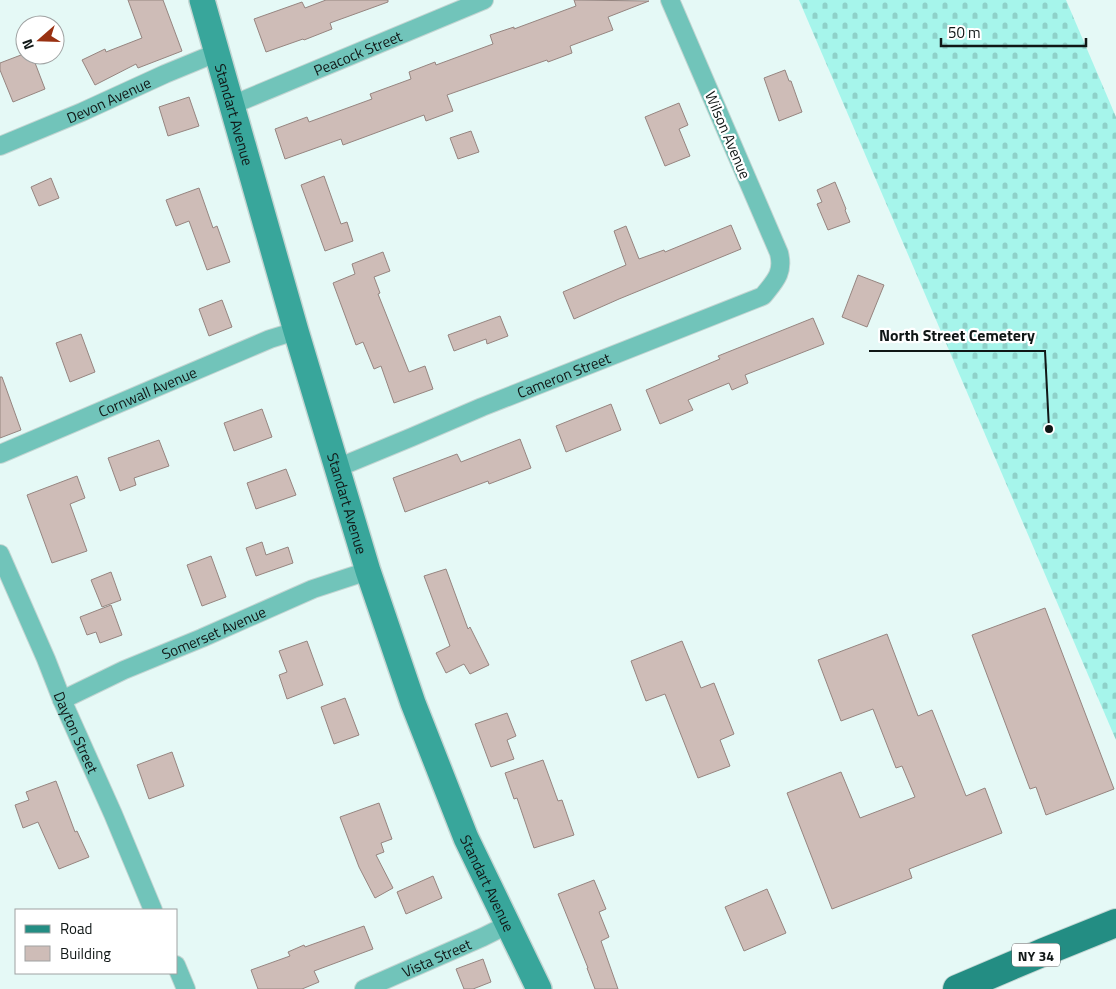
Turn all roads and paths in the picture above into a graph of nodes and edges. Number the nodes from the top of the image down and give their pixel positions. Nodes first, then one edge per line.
1 (202, 0) edge
2 (484, 0) edge
3 (670, 0) edge
4 (216, 53) junction
5 (232, 105) junction
6 (0, 146) edge
7 (781, 271) joint
8 (296, 331) junction
9 (0, 454) edge
10 (337, 468) junction
11 (0, 554) edge
12 (368, 571) junction
13 (62, 700) junction
14 (153, 909) edge
15 (1116, 923) edge
16 (507, 925) junction
17 (178, 970) edge
18 (186, 989) edge
19 (364, 989) edge
20 (538, 989) edge
21 (957, 989) edge

1 - 4 street, Standart Avenue
2 - 5 street, Peacock Street
3 - 7 street, Wilson Avenue
4 - 5 street, Standart Avenue
4 - 6 street, Devon Avenue
5 - 8 street, Standart Avenue
7 - 10 street, Cameron Street
8 - 9 street, Cornwall Avenue
8 - 10 street, Standart Avenue
10 - 12 street, Standart Avenue
11 - 13 street, Dayton Street
12 - 13 street, Somerset Avenue
12 - 16 street, Standart Avenue
13 - 14 street, Dayton Street
15 - 21 main road, NY 34
16 - 19 street, Vista Street
16 - 20 street, Standart Avenue
17 - 18 street

